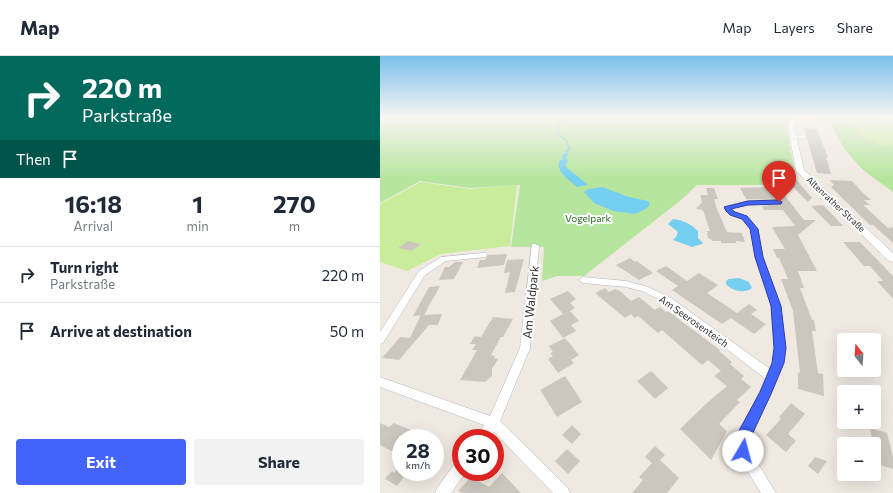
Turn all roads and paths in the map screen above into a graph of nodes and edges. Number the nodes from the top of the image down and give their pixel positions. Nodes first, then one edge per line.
1 (793, 137) edge
2 (779, 202) dead end
3 (535, 246) dead end
4 (483, 255) dead end
5 (893, 259) edge
6 (583, 280) dead end
7 (380, 340) edge
8 (772, 377) junction
9 (380, 382) edge
10 (493, 423) junction
11 (489, 429) edge
12 (452, 479) edge
13 (442, 493) edge
14 (563, 493) edge
15 (769, 493) edge

1 - 5 street, Altenrather Straße
2 - 8 street
3 - 10 street, Am Waldpark
4 - 7 street
6 - 8 street, Am Seerosenteich
8 - 15 street
9 - 10 street
10 - 11 street, Am Waldpark
10 - 14 street
12 - 13 street

